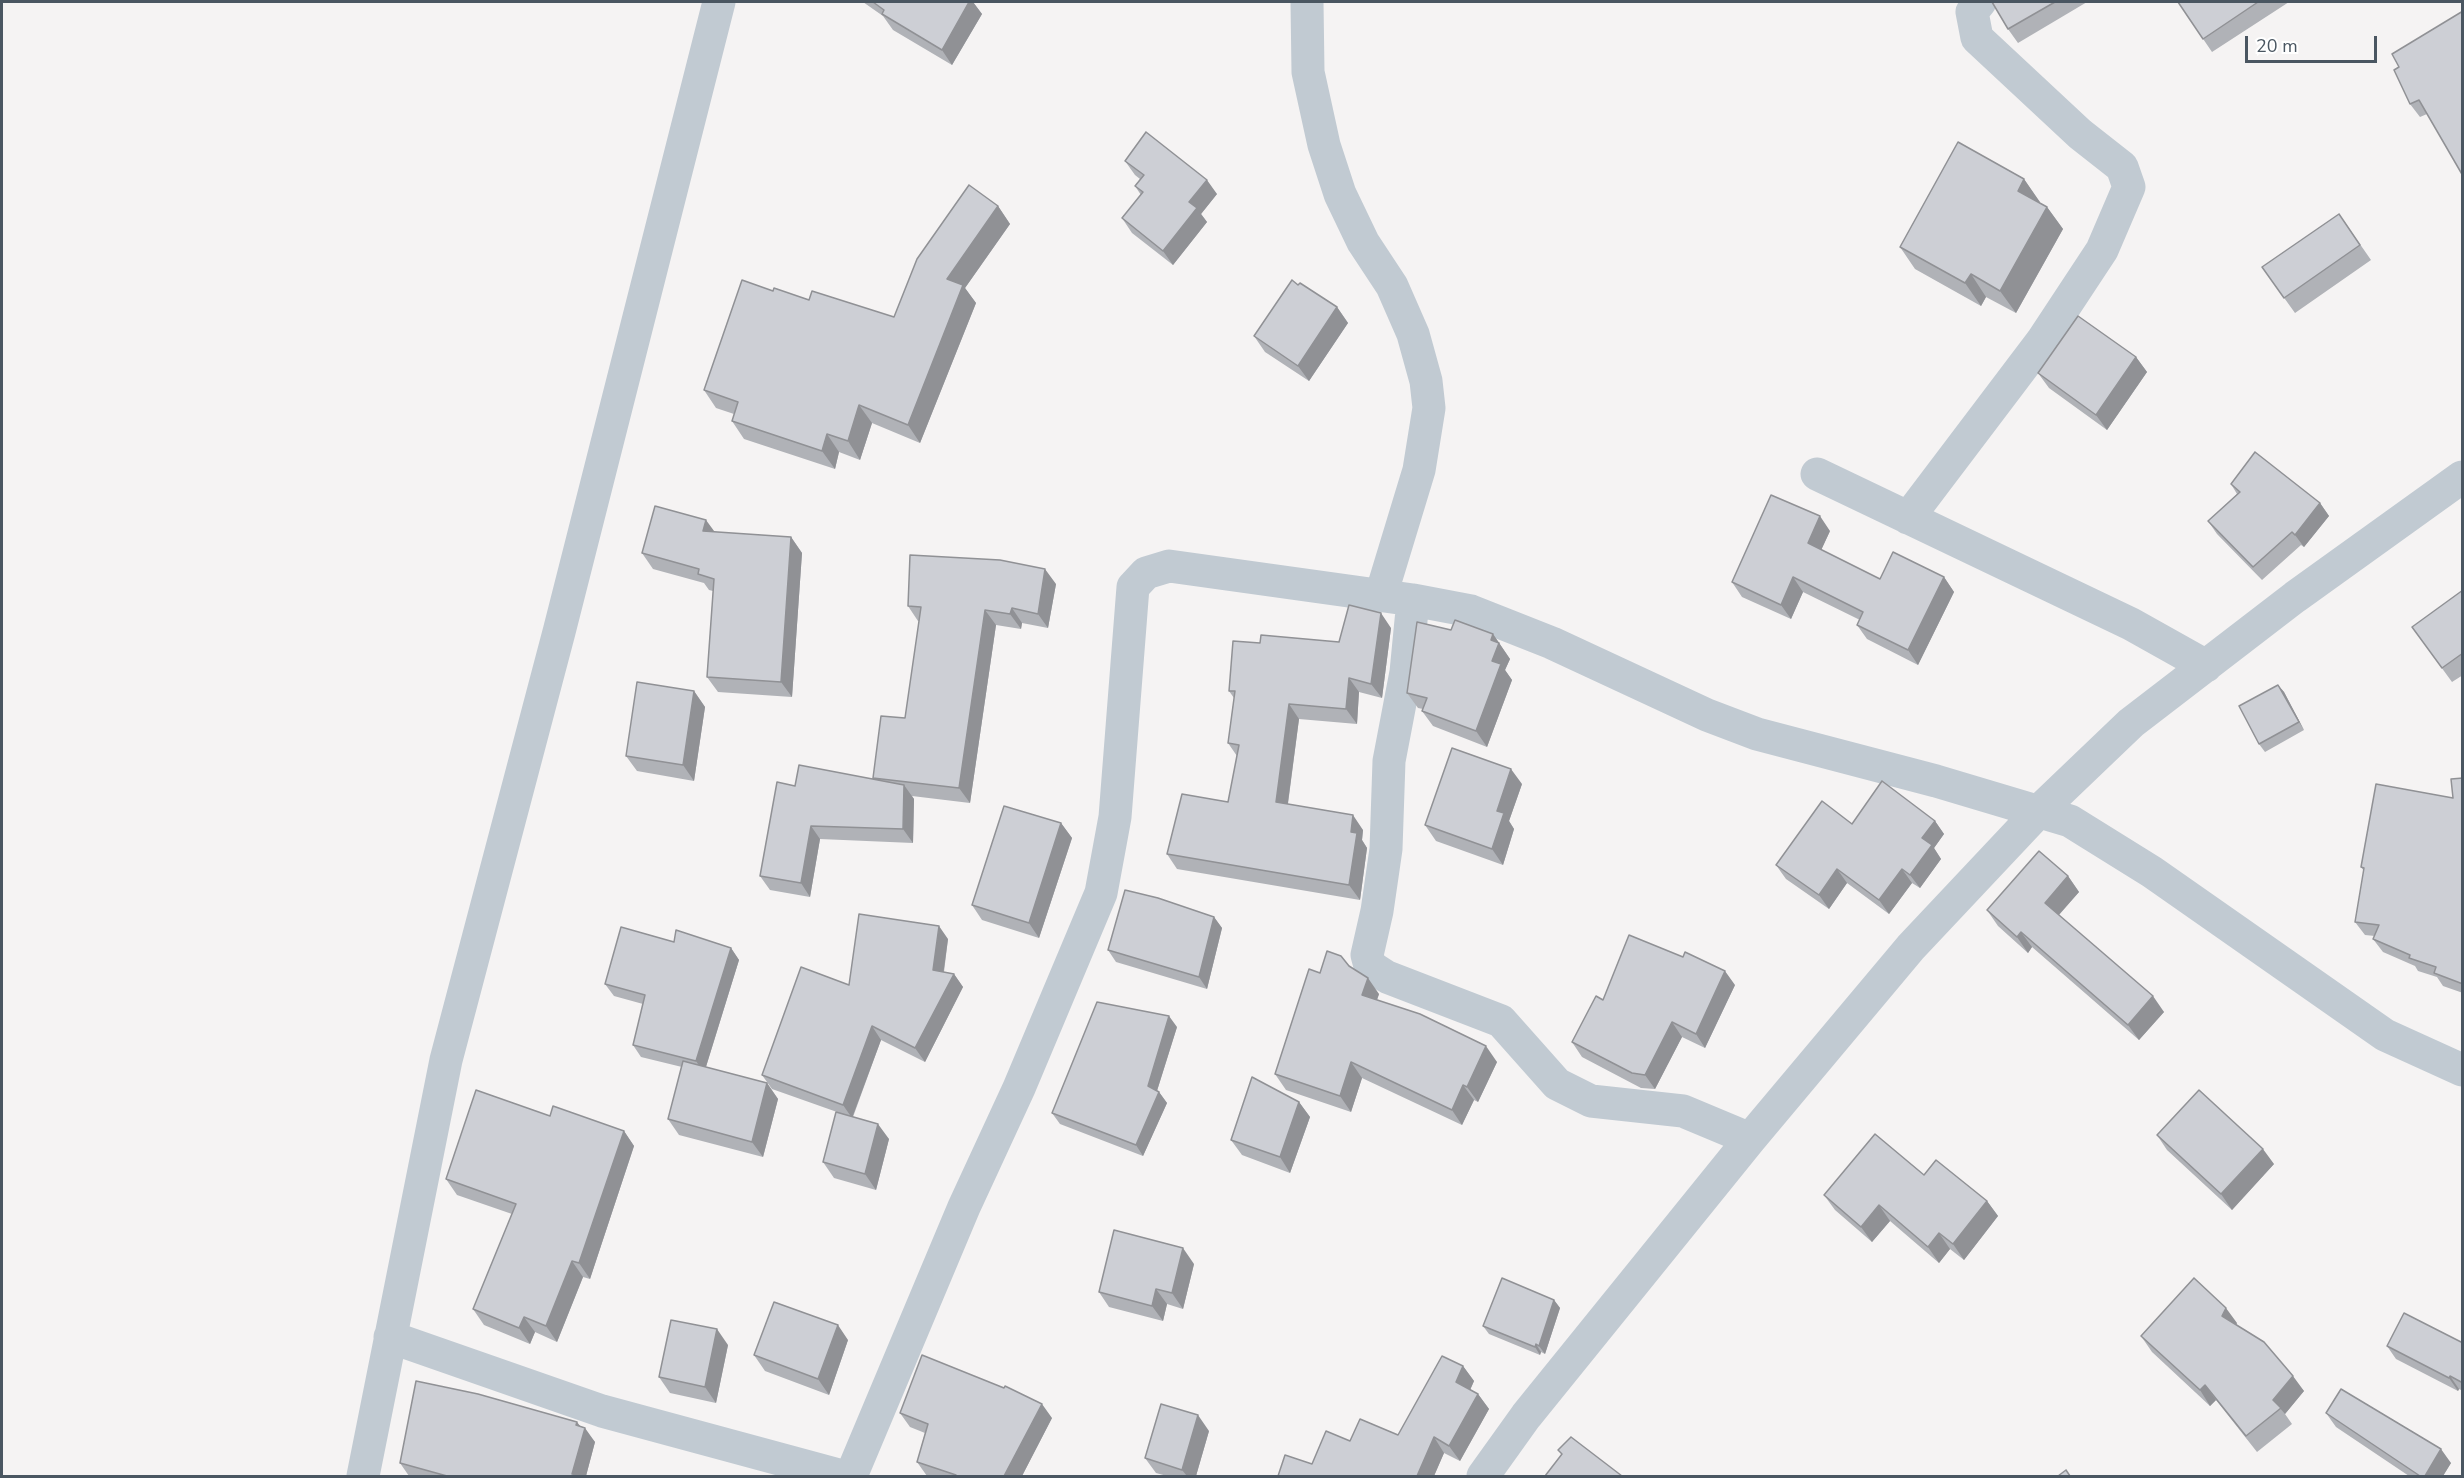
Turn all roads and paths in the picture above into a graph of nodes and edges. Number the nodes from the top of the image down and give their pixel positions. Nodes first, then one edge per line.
1 (719, 2) edge
2 (1307, 2) edge
3 (1980, 2) edge
4 (1817, 474) dead end
5 (2463, 477) edge
6 (1908, 518) junction
7 (1397, 597) junction
8 (2206, 666) junction
9 (2039, 812) junction
10 (2463, 1070) edge
11 (1750, 1139) junction
12 (390, 1338) junction
13 (363, 1476) edge
14 (842, 1476) edge
15 (851, 1476) edge
16 (1484, 1476) edge

1 - 12 street
2 - 7 street
3 - 6 street
4 - 6 street
5 - 8 street
6 - 8 street
7 - 9 street
7 - 11 street
7 - 15 street
8 - 9 street
9 - 10 street
9 - 11 street
11 - 16 street
12 - 13 street
12 - 14 street

